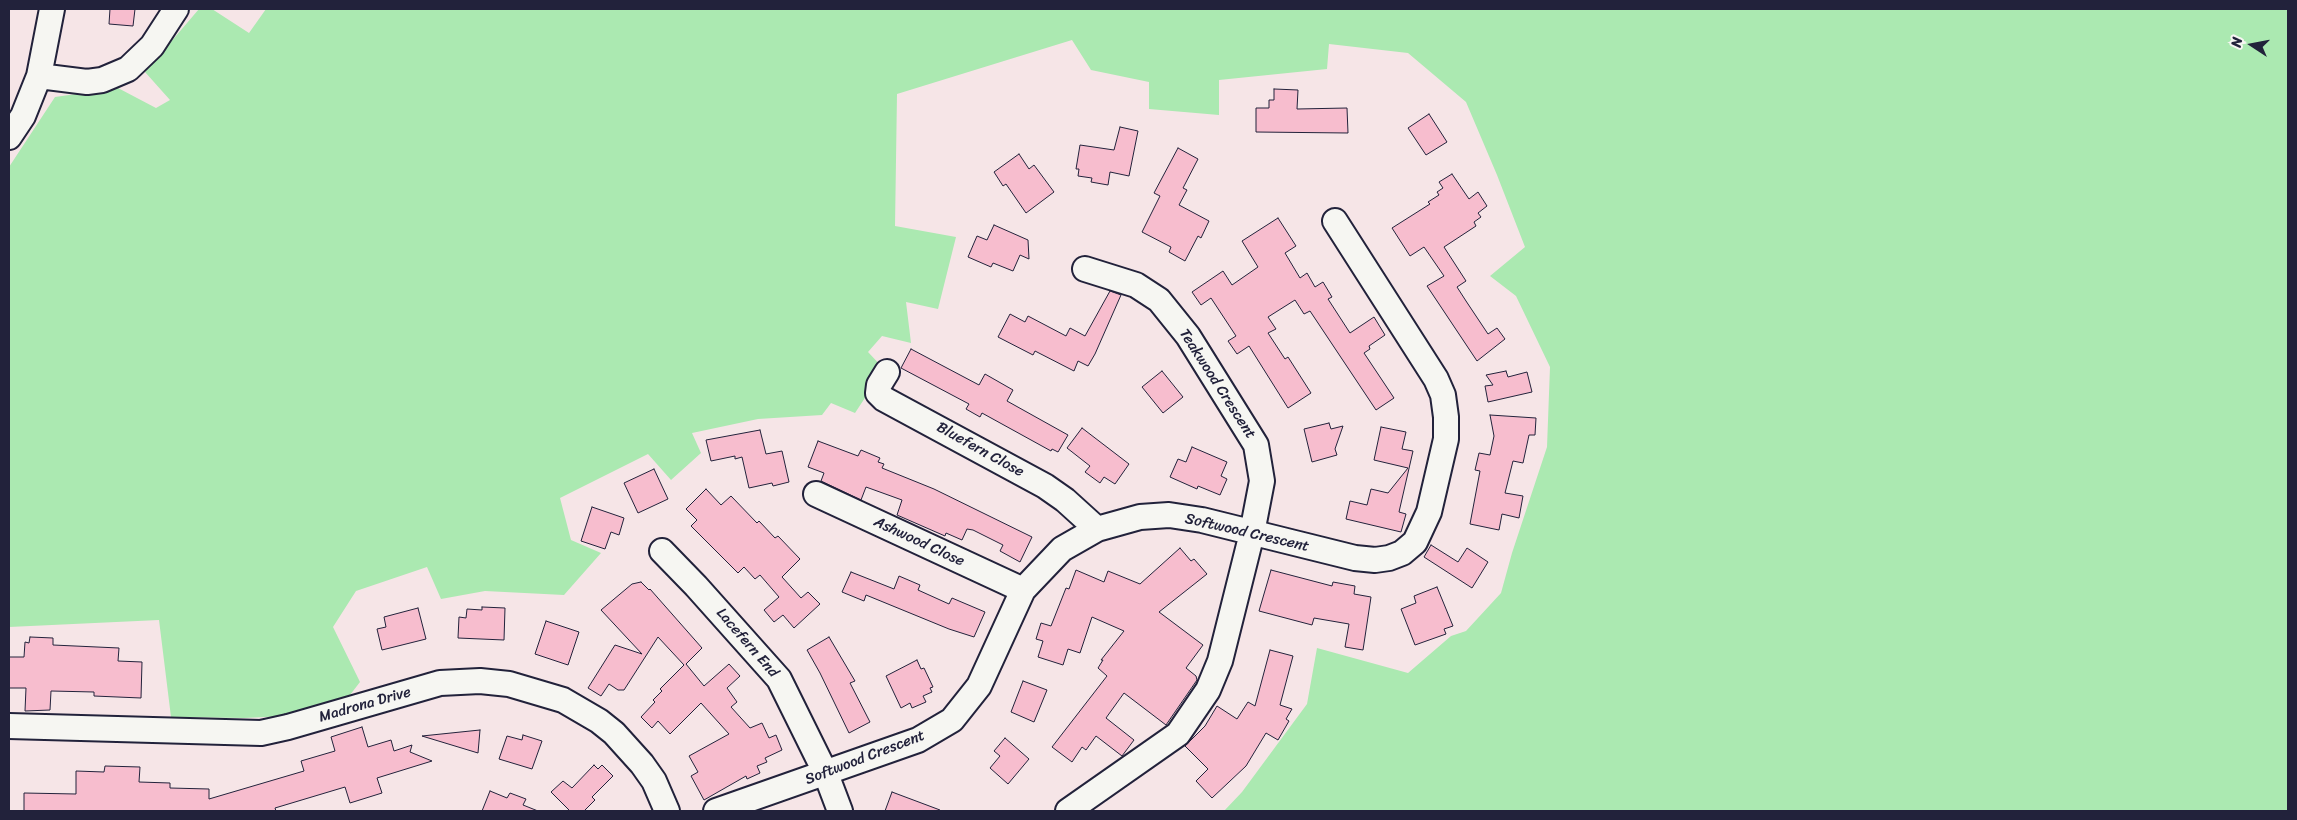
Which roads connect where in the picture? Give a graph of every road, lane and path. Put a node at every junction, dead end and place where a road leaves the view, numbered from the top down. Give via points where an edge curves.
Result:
1 (52, 9) edge
2 (176, 9) edge
3 (40, 76) junction
4 (9, 137) edge
5 (1335, 221) dead end
6 (1085, 269) dead end
7 (887, 372) dead end
8 (816, 494) dead end
9 (1097, 528) junction
10 (1252, 533) junction
11 (662, 552) dead end
12 (1023, 590) junction
13 (9, 726) edge
14 (826, 774) junction
15 (667, 811) edge
16 (716, 811) edge
17 (840, 811) edge
18 (1068, 811) edge

1 - 3 street
2 - 3 street via 152,46 128,70 87,82
3 - 4 street
5 - 10 street, Softwood Crescent via 1436,378 1443,395 1446,439 1429,512 1416,542 1389,558 1354,558
6 - 10 street, Teakwood Crescent via 1147,291 1159,300 1188,336 1256,445 1262,481
7 - 9 street, Bluefern Close via 878,393 884,399 1045,486
8 - 12 street, Ashwood Close
9 - 10 street, Softwood Crescent via 1140,517 1169,515
9 - 12 street, Softwood Crescent via 1062,549
10 - 18 street, Teakwood Crescent via 1220,661 1194,714 1178,734
11 - 14 street, Lacefern End via 779,679
12 - 14 street, Softwood Crescent via 978,686 952,720 918,740
13 - 15 street, Madrona Drive via 261,732 440,683 480,681 509,684 563,700 609,729 642,764 654,781
14 - 16 street, Softwood Crescent
14 - 17 street, Lacefern End

